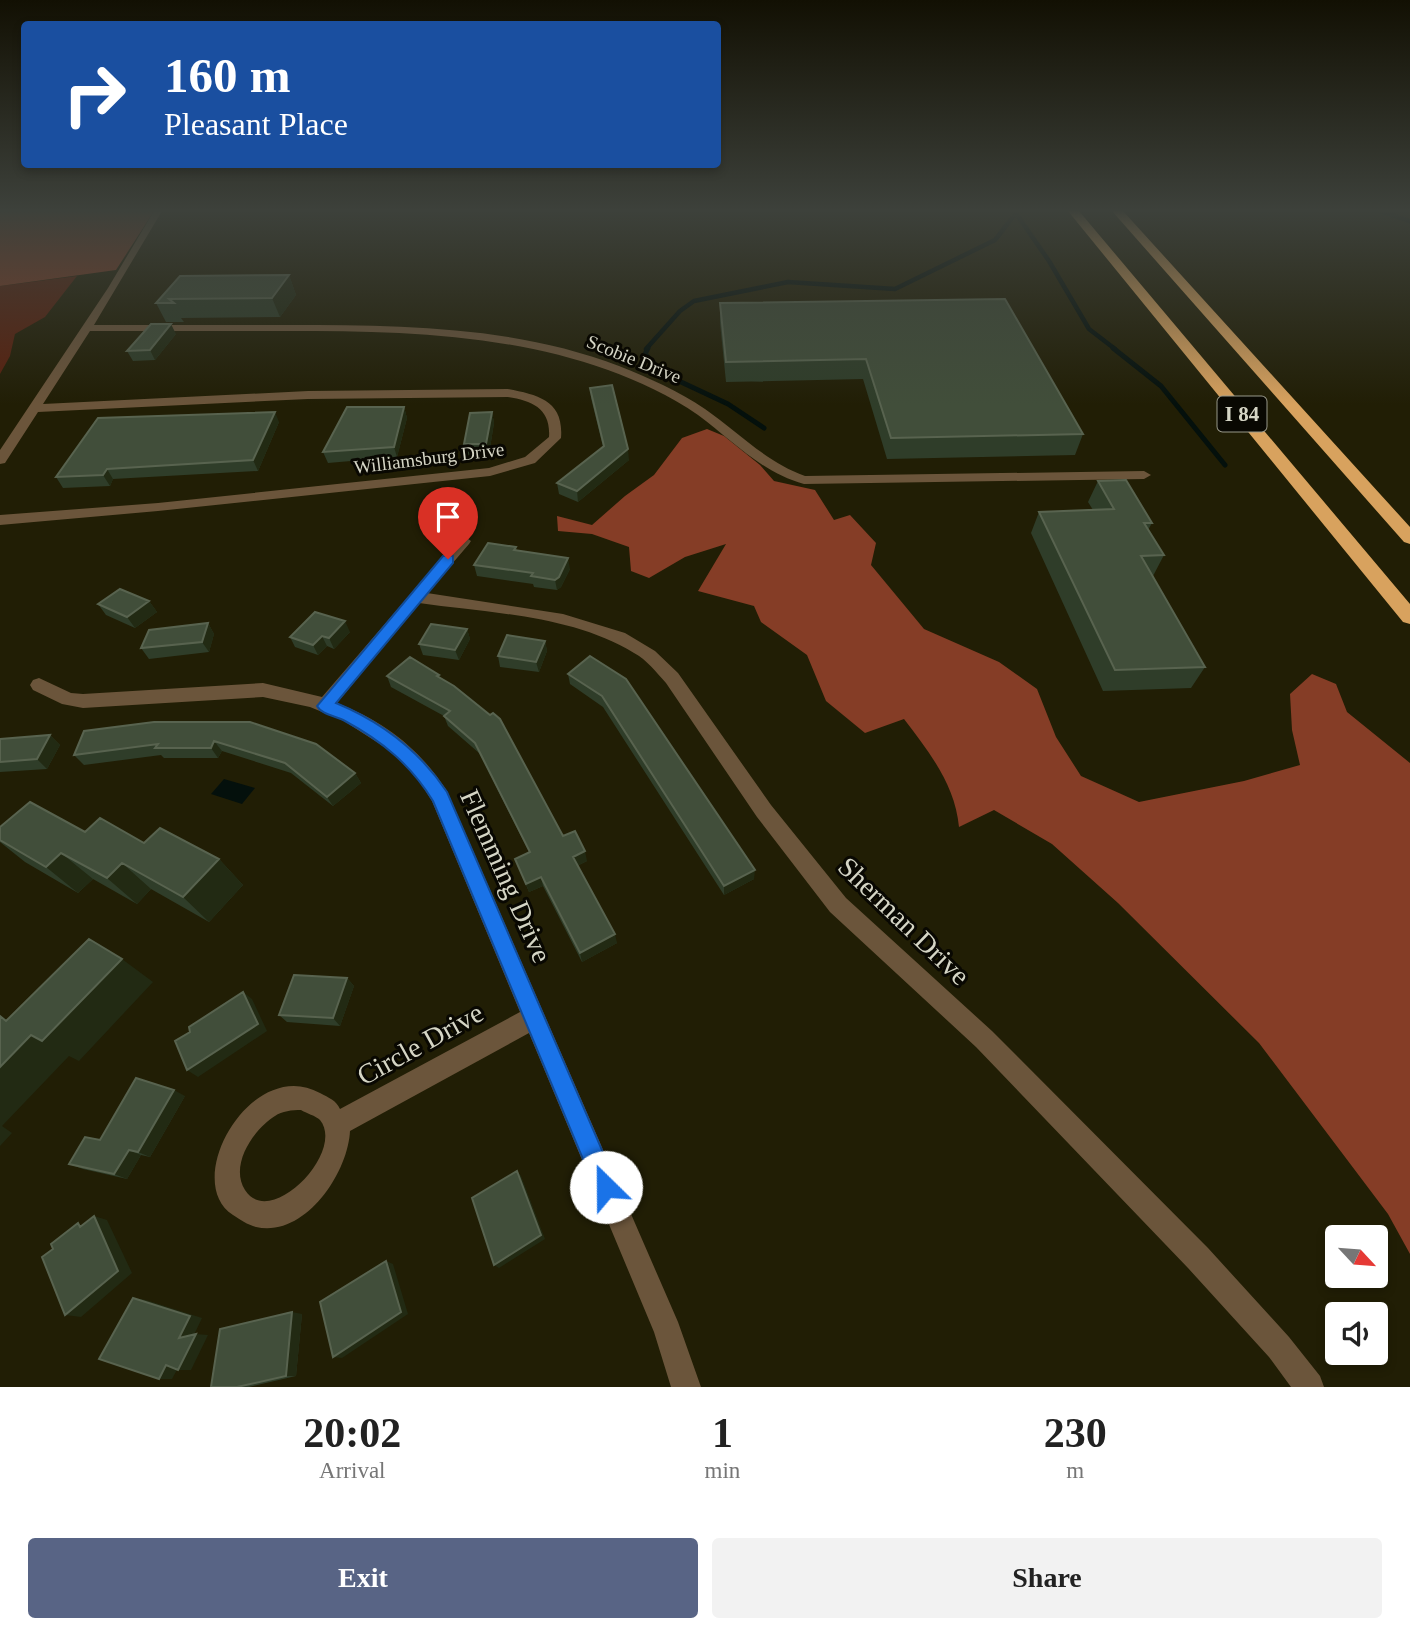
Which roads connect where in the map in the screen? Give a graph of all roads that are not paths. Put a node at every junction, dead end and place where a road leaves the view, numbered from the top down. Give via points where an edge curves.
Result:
1 (118, 276) edge
2 (1127, 276) edge
3 (1175, 276) edge
4 (86, 328) junction
5 (34, 408) junction
6 (0, 460) edge
7 (1144, 475) dead end
8 (0, 520) edge
9 (1410, 538) edge
10 (464, 541) dead end
11 (415, 597) junction
12 (1410, 617) edge
13 (39, 685) dead end
14 (325, 706) junction
15 (535, 1017) junction
16 (336, 1125) junction
17 (685, 1387) edge
18 (1309, 1387) edge

1 - 4 street
2 - 12 highway, I 84
3 - 9 highway, I 84
4 - 5 street
4 - 7 street, Scobie Drive via 385,328 514,341 568,353 666,391 726,428 777,470 804,480
5 - 6 street
5 - 8 street, Williamsburg Drive via 508,393 549,408 558,424 555,438 530,460 490,472
10 - 11 street
11 - 14 street
11 - 18 street, Sherman Drive via 598,628 654,659 838,905 984,1040 1198,1258
13 - 14 street, Flemming Drive via 83,701 262,690
14 - 15 street, Flemming Drive via 404,750 425,773 440,797
15 - 16 street, Circle Drive
15 - 17 street, Flemming Drive via 668,1332
16 - 16 street via 330,1111 303,1097 286,1098 252,1119 235,1145 227,1174 230,1192 239,1205 253,1213 271,1214 307,1197 332,1162

